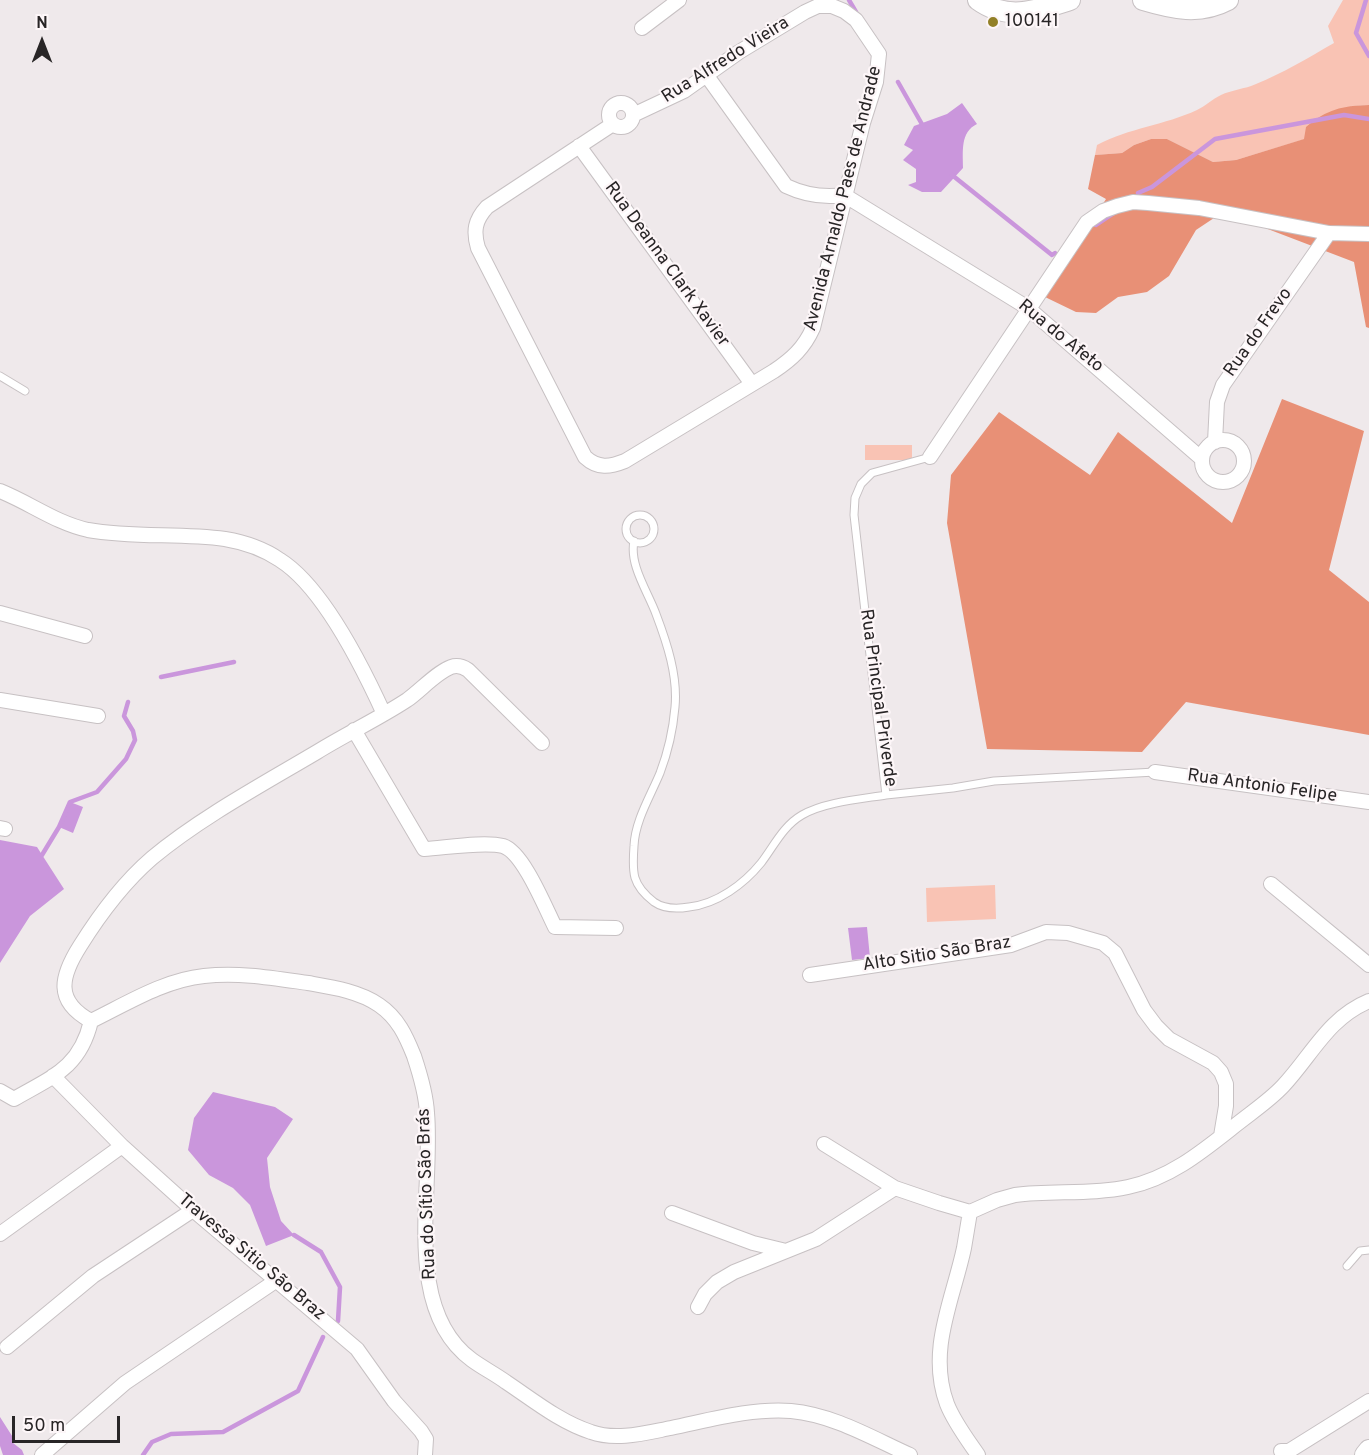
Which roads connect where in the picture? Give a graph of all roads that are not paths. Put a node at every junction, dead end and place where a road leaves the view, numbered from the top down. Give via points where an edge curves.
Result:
1 (679, 0) edge
2 (978, 0) edge
3 (1070, 0) edge
4 (1143, 0) edge
5 (1228, 0) edge
6 (642, 28) dead end
7 (879, 54) joint
8 (706, 76) junction
9 (633, 115) junction
10 (613, 124) junction
11 (579, 146) junction
12 (844, 195) junction
13 (1329, 232) junction
14 (1369, 234) edge
15 (1028, 308) junction
16 (0, 376) edge
17 (752, 384) junction
18 (25, 391) dead end
19 (1215, 442) junction
20 (930, 457) joint
21 (1202, 459) junction
22 (0, 491) edge
23 (634, 541) junction
24 (0, 613) edge
25 (85, 636) dead end
26 (0, 700) edge
27 (384, 714) junction
28 (98, 717) dead end
29 (354, 730) junction
30 (542, 743) dead end
31 (1155, 772) joint
32 (886, 795) junction
33 (1369, 802) edge
34 (1271, 884) dead end
35 (616, 928) dead end
36 (1369, 965) edge
37 (810, 975) dead end
38 (1369, 1001) edge
39 (91, 1021) junction
40 (53, 1076) junction
41 (0, 1091) edge
42 (1221, 1136) junction
43 (824, 1144) dead end
44 (122, 1146) junction
45 (895, 1188) junction
46 (193, 1210) junction
47 (970, 1212) junction
48 (672, 1213) dead end
49 (0, 1234) edge
50 (1369, 1250) edge
51 (786, 1251) junction
52 (1347, 1266) dead end
53 (277, 1280) junction
54 (698, 1307) dead end
55 (7, 1347) dead end
56 (1369, 1401) edge
57 (1369, 1450) edge
58 (1281, 1451) dead end
59 (42, 1455) edge
60 (425, 1455) edge
61 (910, 1455) edge
62 (978, 1455) edge
63 (1365, 1455) edge

1 - 6 street
2 - 3 street via 990,8 1015,14
4 - 5 street via 1201,10
7 - 8 street, Rua Alfredo Vieira via 856,20 832,6 818,6
7 - 12 street, Avenida Arnaldo Paes de Andrade via 876,82
8 - 9 street, Rua Alfredo Vieira via 664,102
8 - 12 street via 786,186 814,196
9 - 10 street via 624,127
9 - 10 street via 628,105 617,104 609,112
10 - 11 street
11 - 17 street, Rua Deanna Clark Xavier
11 - 17 street, Avenida Arnaldo Paes de Andrade via 488,207 479,215 474,235 477,248 585,457 607,466 625,461
12 - 15 street, Rua do Afeto
12 - 17 street, Avenida Arnaldo Paes de Andrade via 806,344 793,358
13 - 14 street
13 - 15 street via 1169,204 1133,202 1117,206 1087,222
13 - 19 street, Rua do Frevo via 1223,385
15 - 20 street
15 - 21 street, Rua do Afeto
16 - 18 lane
19 - 21 street
19 - 21 street, Rua do Afeto via 1228,441 1239,448 1244,460 1241,473 1230,481 1216,481 1205,472
20 - 32 lane, Rua Principal Priverde via 872,473 855,498
22 - 27 street via 87,530 225,539 281,560 299,575 343,636
23 - 23 lane via 642,543 650,538 653,525 648,518 635,516 628,522 627,535
23 - 32 lane via 633,557 657,614 674,675 675,704 672,736 634,843 633,872 641,891 659,905 675,909 716,900 759,865 788,825 804,814
24 - 25 street
26 - 28 street
27 - 29 street
27 - 30 street via 447,669 458,666 468,670
29 - 35 street via 424,849 502,846 518,857 555,927
29 - 39 street via 176,840 127,883 99,915 67,968 66,995 72,1007
31 - 32 lane, Rua Principal Priverde via 994,781
31 - 33 street, Rua Antonio Felipe
34 - 36 street
37 - 42 street, Alto Sitio São Braz via 1011,945 1046,932 1068,933 1102,943 1115,953 1156,1026 1169,1039 1213,1063 1221,1072 1226,1084 1226,1106
38 - 42 street via 1334,1023 1282,1087
39 - 40 street via 75,1059
39 - 61 street, Rua do Sítio São Brás via 177,982 232,974 323,985 377,1003 396,1019 409,1043 423,1088 428,1113 426,1250 431,1298 448,1335 470,1359 538,1404 591,1432 627,1435 729,1416 791,1411 843,1424
40 - 41 street via 14,1099
40 - 44 street, Travessa Sitio São Braz
42 - 47 street via 1155,1180 1116,1189 1015,1195
43 - 45 street
44 - 46 street, Travessa Sitio São Braz
44 - 49 street
45 - 47 street
45 - 51 street via 816,1239
46 - 53 street, Travessa Sitio São Braz
46 - 55 street via 93,1276
47 - 62 street via 945,1314 939,1376 948,1405
48 - 51 street
50 - 52 lane via 1360,1251
51 - 54 street via 717,1282
53 - 59 street via 124,1383
53 - 60 street, Travessa Sitio São Braz via 357,1349 393,1401 421,1431 426,1439
56 - 58 street via 1289,1450
57 - 63 street

